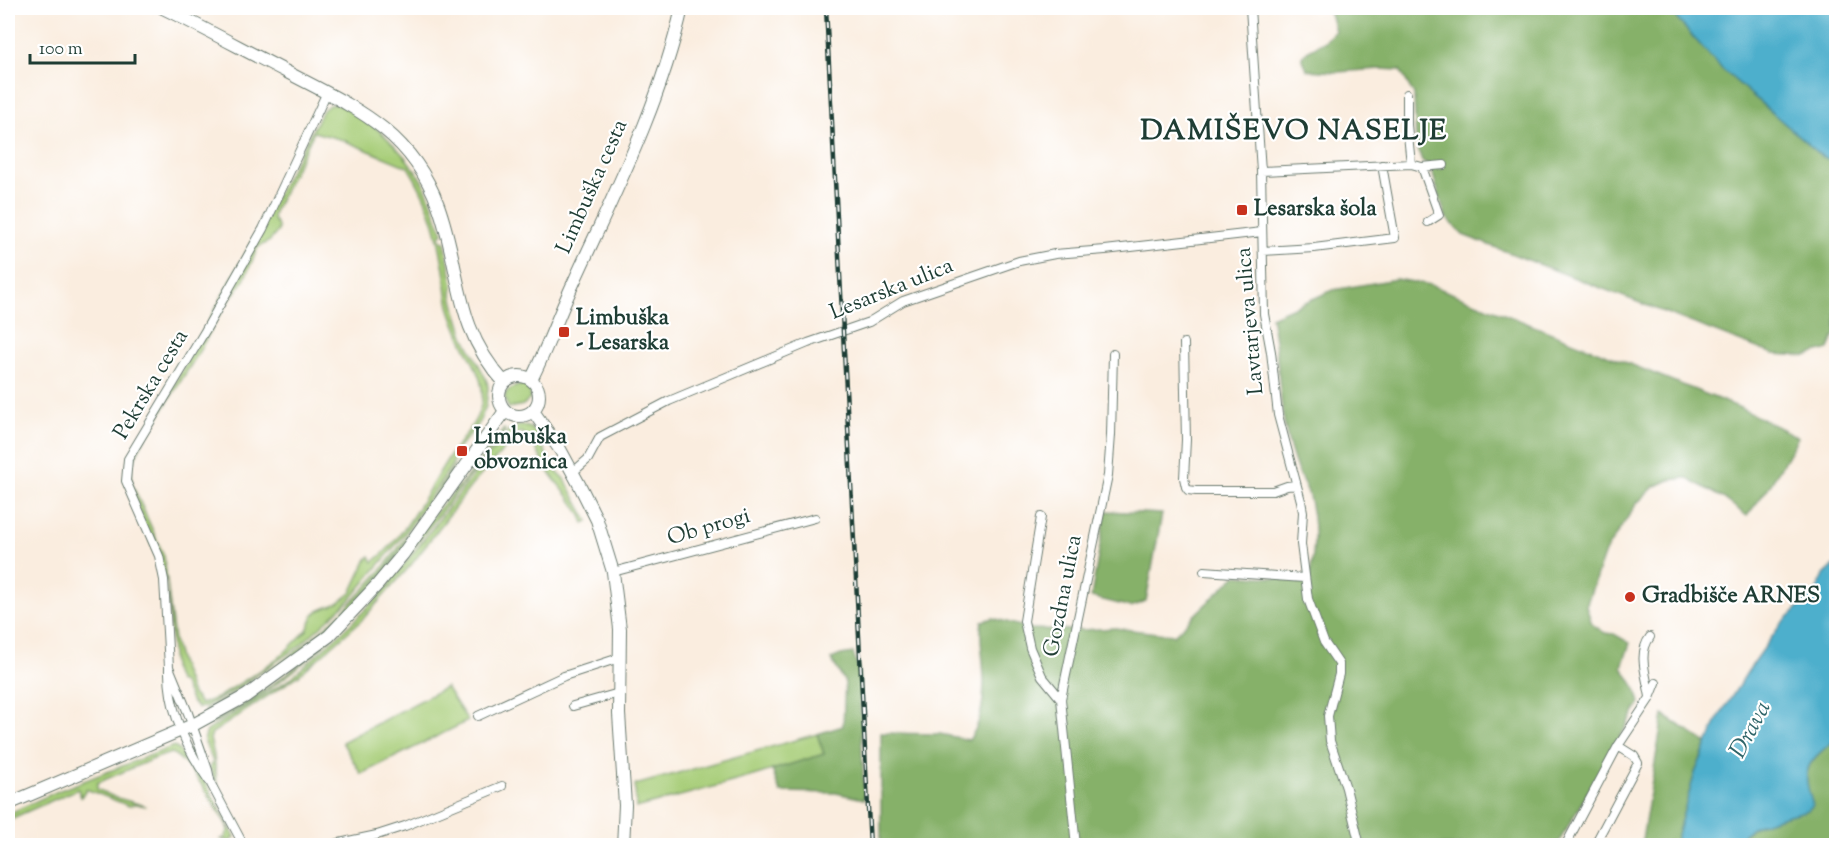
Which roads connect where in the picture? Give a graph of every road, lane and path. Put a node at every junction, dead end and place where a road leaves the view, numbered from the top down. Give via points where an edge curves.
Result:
1 (164, 8) edge
2 (682, 8) edge
3 (1250, 8) edge
4 (327, 92) junction
5 (1407, 94) dead end
6 (1411, 164) junction
7 (1382, 165) junction
8 (1444, 165) dead end
9 (1422, 168) junction
10 (1261, 171) junction
11 (1428, 222) dead end
12 (1262, 232) junction
13 (1263, 251) junction
14 (1184, 343) dead end
15 (1113, 354) dead end
16 (531, 380) junction
17 (504, 382) junction
18 (505, 411) junction
19 (533, 411) junction
20 (572, 473) junction
21 (1296, 485) junction
22 (1041, 517) dead end
23 (815, 518) dead end
24 (1204, 571) dead end
25 (613, 572) junction
26 (1304, 578) junction
27 (1650, 637) dead end
28 (619, 658) junction
29 (1656, 683) dead end
30 (619, 693) junction
31 (1650, 698) junction
32 (1061, 699) junction
33 (573, 706) dead end
34 (478, 716) dead end
35 (187, 728) junction
36 (1618, 746) junction
37 (211, 784) junction
38 (502, 786) dead end
39 (8, 804) edge
40 (244, 846) edge
41 (325, 846) edge
42 (623, 846) edge
43 (1076, 846) edge
44 (1360, 846) edge
45 (1565, 846) edge
46 (1593, 846) edge

1 - 4 main road
2 - 16 main road, Limbuška cesta via 638,142
3 - 10 street, Lavtarjeva ulica
4 - 17 main road via 391,134 420,171 438,204 475,342
4 - 35 street, Pekrska cesta via 263,229 128,459 126,481 159,556 169,667
5 - 6 street
6 - 7 street
6 - 9 street
7 - 10 street
7 - 13 street via 1395,238
8 - 9 street
9 - 11 street via 1439,215
10 - 12 street, Lavtarjeva ulica
12 - 13 street, Lavtarjeva ulica
12 - 20 street, Lesarska ulica via 1047,255 996,268 903,301 863,324 669,401 600,437 588,459
13 - 21 street, Lavtarjeva ulica via 1264,314 1272,381
14 - 21 street via 1185,487 1196,491 1273,491
15 - 32 street, Gozdna ulica via 1108,475
16 - 17 main road via 520,376
16 - 19 main road via 539,395
17 - 18 main road via 498,397
18 - 19 main road via 516,417
18 - 35 main road via 403,554 329,636 246,696
19 - 20 main road
20 - 25 main road via 597,520
21 - 26 street, Lavtarjeva ulica via 1302,512
22 - 32 street via 1024,621 1042,676
23 - 25 street, Ob progi
24 - 26 street
25 - 28 main road
26 - 44 street, Lavtarjeva ulica via 1315,620 1339,664 1328,716 1330,741
27 - 31 street via 1643,651
28 - 30 main road
28 - 34 street via 564,676
29 - 31 street
30 - 33 street
30 - 42 main road
31 - 36 street
32 - 43 street, Gozdna ulica
35 - 37 street, Pekrska cesta
35 - 37 street via 185,743
35 - 39 main road
36 - 45 street
36 - 46 street via 1638,763
37 - 40 street, Pekrska cesta
38 - 41 street via 405,826

